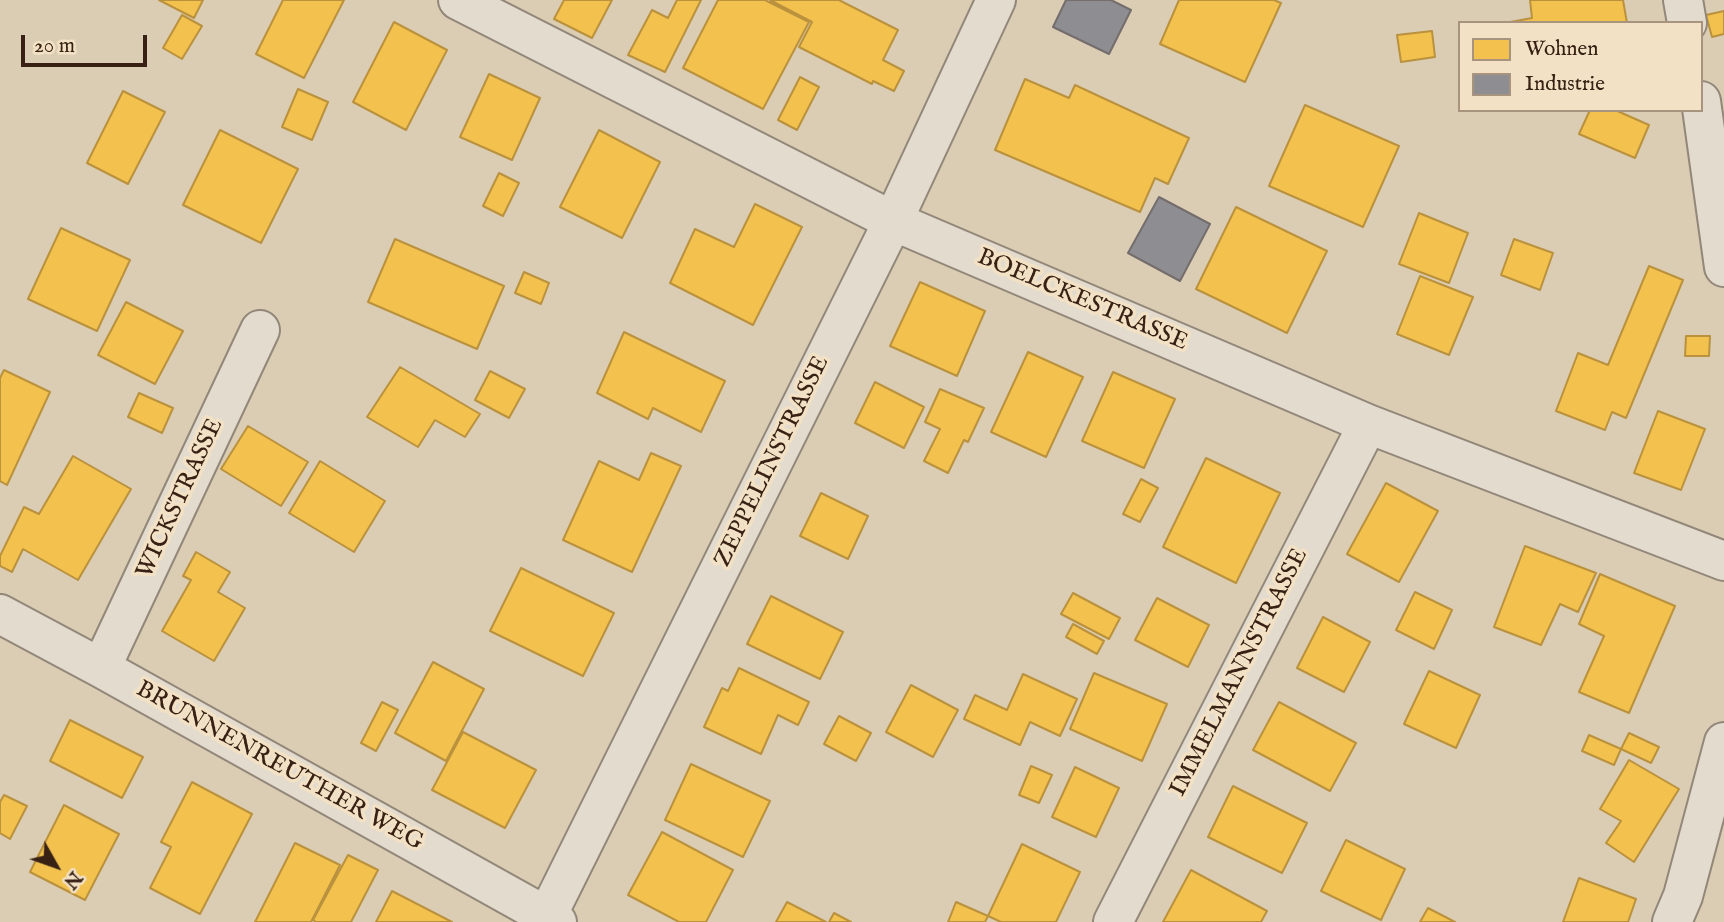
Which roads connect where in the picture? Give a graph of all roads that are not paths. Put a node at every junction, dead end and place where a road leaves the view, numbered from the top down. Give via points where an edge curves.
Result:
1 (458, 0) edge
2 (996, 0) edge
3 (1683, 0) edge
4 (1687, 21) edge
5 (1703, 112) edge
6 (892, 221) junction
7 (1724, 267) edge
8 (260, 330) dead end
9 (1368, 424) junction
10 (1724, 561) edge
11 (0, 614) edge
12 (101, 668) junction
13 (1724, 742) edge
14 (550, 920) edge
15 (1113, 922) edge
16 (1672, 922) edge

1 - 6 street, BOELCKESTRASSE
2 - 6 street, ZEPPELINSTRASSE
3 - 4 street
5 - 7 street
6 - 9 street, BOELCKESTRASSE
6 - 14 street, ZEPPELINSTRASSE
8 - 12 street, WICKSTRASSE
9 - 10 street, BOELCKESTRASSE
9 - 15 street, IMMELMANNSTRASSE
11 - 12 street, BRUNNENREUTHER WEG
12 - 14 street, BRUNNENREUTHER WEG
13 - 16 street

